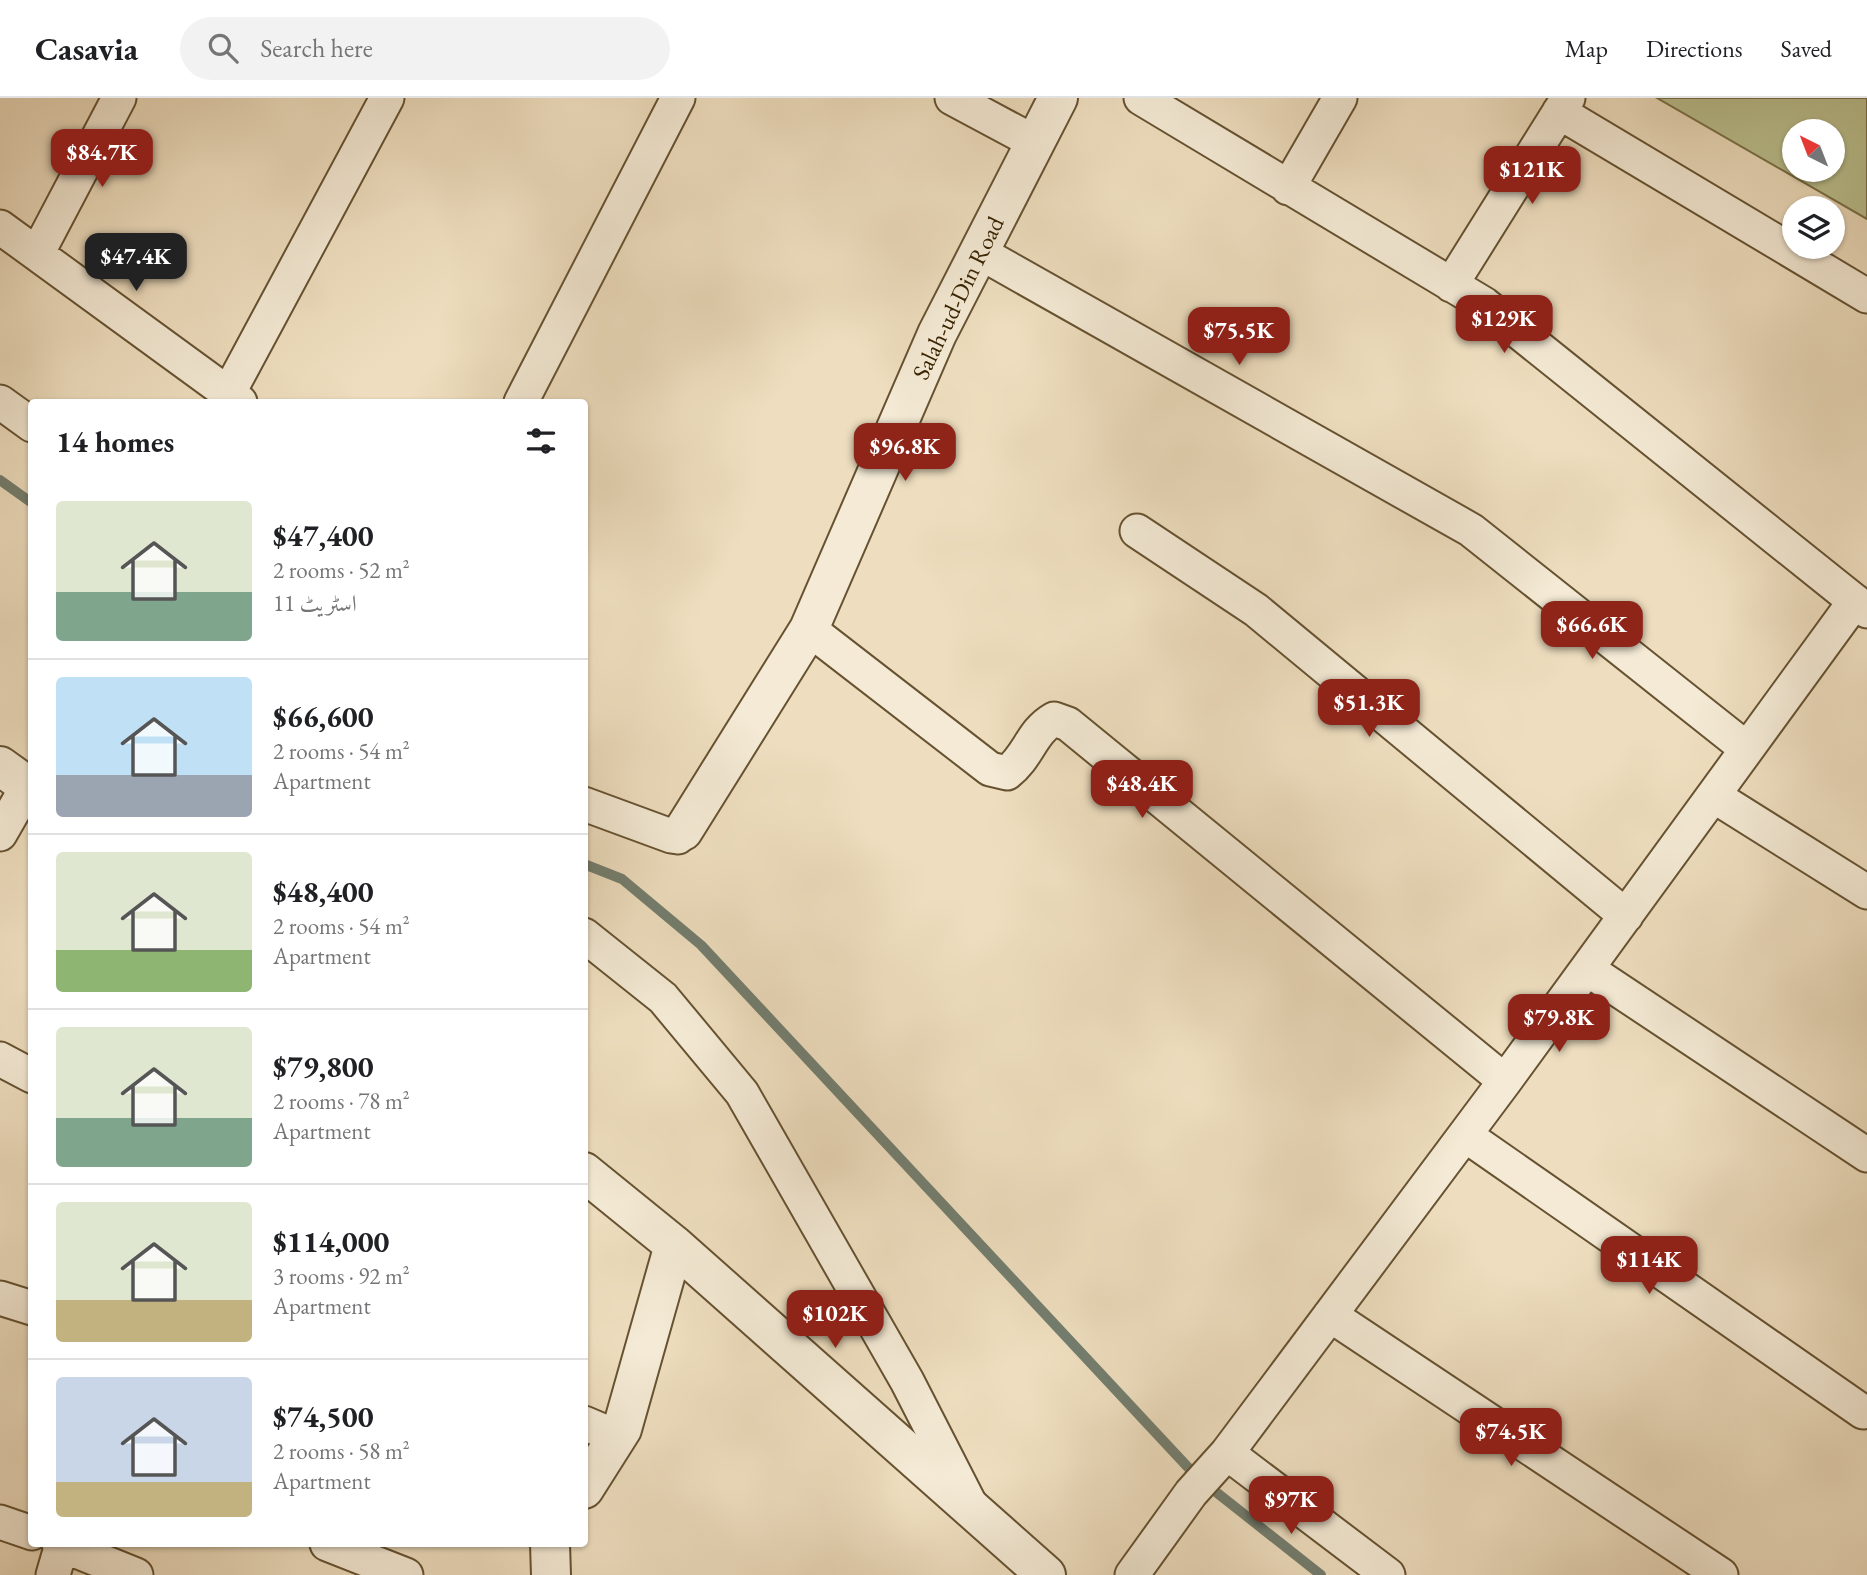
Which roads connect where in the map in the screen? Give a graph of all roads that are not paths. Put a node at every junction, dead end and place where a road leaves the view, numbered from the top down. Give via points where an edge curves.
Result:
1 (119, 98) edge
2 (387, 98) edge
3 (678, 98) edge
4 (952, 98) edge
5 (1058, 98) edge
6 (1141, 98) edge
7 (1340, 98) edge
8 (1563, 105) edge
9 (1036, 142) junction
10 (1287, 188) junction
11 (0, 228) edge
12 (979, 252) junction
13 (37, 254) junction
14 (1451, 285) junction
15 (1867, 296) edge
16 (234, 398) edge
17 (523, 399) edge
18 (0, 402) edge
19 (28, 422) edge
20 (1137, 531) dead end
21 (1861, 606) edge
22 (809, 629) junction
23 (1747, 749) junction
24 (20, 781) edge
25 (1714, 796) junction
26 (588, 805) edge
27 (683, 831) joint
28 (0, 834) edge
29 (1867, 892) edge
30 (1626, 916) junction
31 (588, 938) edge
32 (1587, 969) junction
33 (0, 1059) edge
34 (28, 1074) edge
35 (1505, 1082) junction
36 (1465, 1135) junction
37 (1867, 1155) edge
38 (588, 1175) edge
39 (674, 1245) junction
40 (0, 1298) edge
41 (28, 1307) edge
42 (1331, 1315) junction
43 (1863, 1412) dead end
44 (601, 1430) edge
45 (1221, 1459) junction
46 (588, 1475) edge
47 (972, 1508) junction
48 (0, 1522) edge
49 (28, 1532) edge
50 (60, 1547) edge
51 (68, 1547) edge
52 (335, 1547) edge
53 (550, 1547) edge
54 (53, 1575) edge
55 (136, 1575) edge
56 (406, 1575) edge
57 (551, 1575) edge
58 (1046, 1575) edge
59 (1132, 1575) edge
60 (1388, 1575) edge
61 (1721, 1575) edge

1 - 13 street
2 - 16 street
3 - 17 street
4 - 9 street
5 - 9 street, Salah-ud-Din Road
6 - 10 street
7 - 10 street
8 - 14 street
8 - 15 street
9 - 12 street, Salah-ud-Din Road
10 - 14 street
11 - 13 street
12 - 22 street, Salah-ud-Din Road via 937,334
12 - 23 street via 1471,530
13 - 16 street
14 - 21 street via 1484,304
18 - 19 street
20 - 30 street via 1255,610
21 - 23 street
22 - 27 street, Salah-ud-Din Road
22 - 35 street via 990,769 1007,773 1022,761 1040,727 1054,719 1068,724
23 - 25 street
24 - 28 street
25 - 29 street
25 - 30 street
26 - 27 street via 671,836 678,837
30 - 32 street
31 - 47 street via 663,998 742,1093 907,1381
32 - 35 street
32 - 37 street
33 - 34 street
35 - 36 street
36 - 42 street
36 - 43 street
38 - 39 street
39 - 44 street via 622,1429
39 - 47 street
40 - 41 street
42 - 45 street
42 - 61 street
44 - 46 street
45 - 59 street
45 - 60 street
47 - 58 street
48 - 49 street
50 - 54 street
51 - 55 street
52 - 56 street
53 - 57 street

